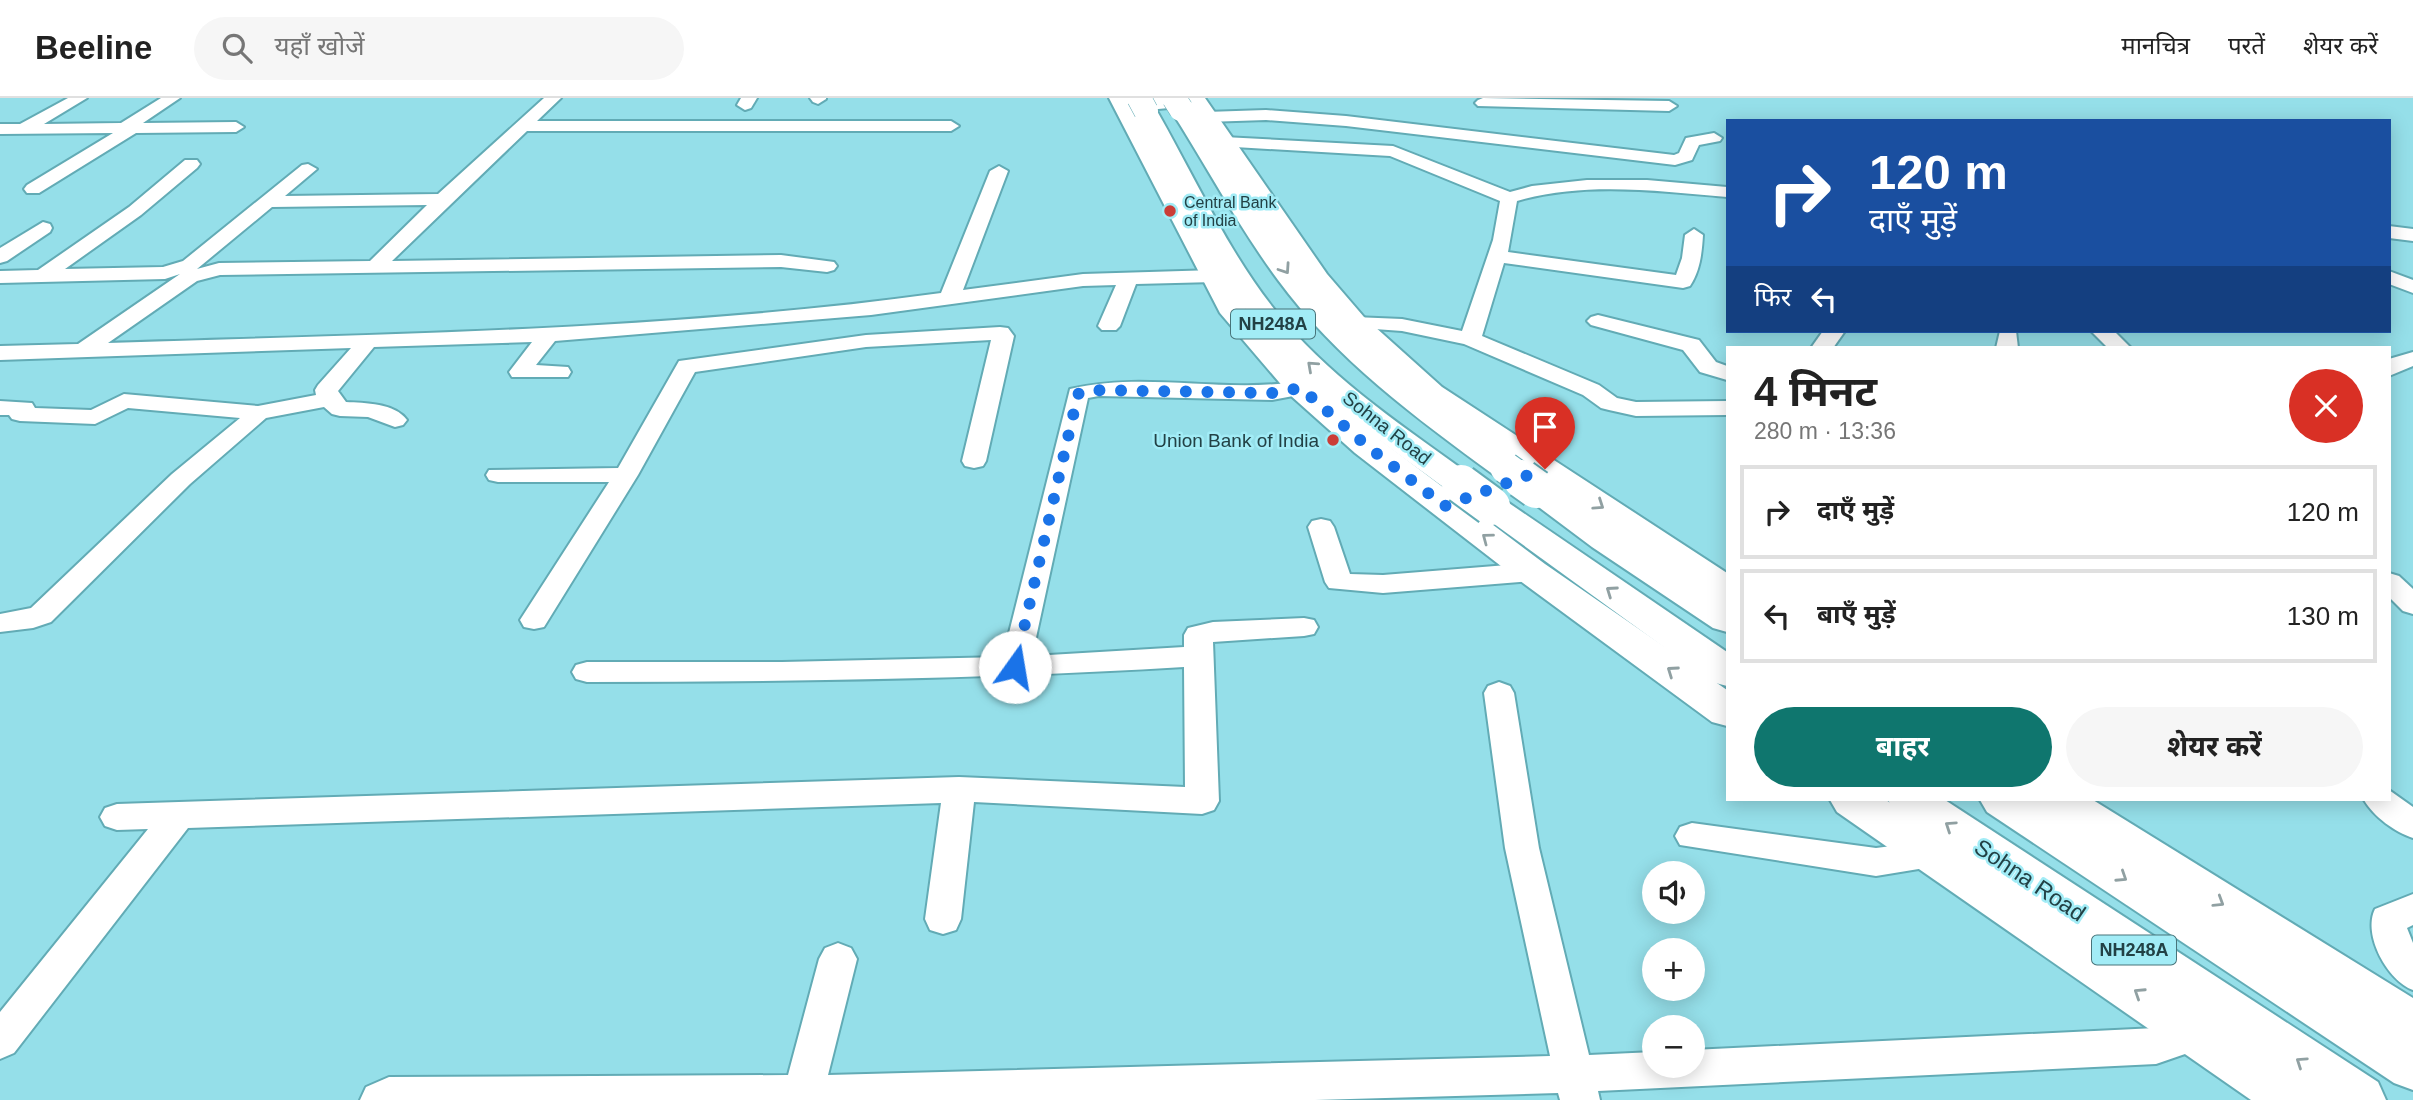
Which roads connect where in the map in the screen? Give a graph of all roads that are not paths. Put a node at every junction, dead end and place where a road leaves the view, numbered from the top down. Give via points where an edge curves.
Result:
1 (79, 98) edge
2 (172, 98) edge
3 (553, 98) edge
4 (1132, 103) edge
5 (1483, 103) dead end
6 (1190, 104) edge
7 (1677, 110) edge
8 (524, 126) junction
9 (951, 126) dead end
10 (236, 127) dead end
11 (128, 128) junction
12 (0, 129) edge
13 (24, 129) junction
14 (1224, 142) junction
15 (1721, 142) edge
16 (1379, 149) junction
17 (1285, 160) dead end
18 (191, 164) dead end
19 (308, 169) dead end
20 (999, 171) dead end
21 (33, 189) dead end
22 (1726, 192) edge
23 (1509, 198) junction
24 (443, 199) junction
25 (266, 202) junction
26 (43, 228) dead end
27 (2391, 232) edge
28 (1694, 235) dead end
29 (2413, 235) edge
30 (1497, 256) junction
31 (0, 257) edge
32 (827, 267) dead end
33 (374, 268) junction
34 (41, 276) junction
35 (1129, 276) junction
36 (1215, 276) junction
37 (0, 277) edge
38 (2391, 279) edge
39 (2413, 287) edge
40 (950, 298) junction
41 (871, 309) junction
42 (1598, 321) dead end
43 (1354, 323) junction
44 (1109, 327) dead end
45 (2104, 333) edge
46 (548, 335) junction
47 (1470, 339) junction
48 (368, 341) junction
49 (866, 341) junction
50 (2118, 346) edge
51 (85, 349) junction
52 (0, 353) edge
53 (2413, 359) edge
54 (2391, 368) edge
55 (560, 372) dead end
56 (1726, 373) edge
57 (1301, 388) junction
58 (329, 400) junction
59 (0, 408) edge
60 (1726, 408) edge
61 (258, 413) junction
62 (395, 421) dead end
63 (974, 461) dead end
64 (498, 475) dead end
65 (626, 475) junction
66 (1541, 479) junction
67 (1453, 495) junction
68 (1321, 527) dead end
69 (1532, 572) junction
70 (2391, 584) edge
71 (1726, 589) edge
72 (2413, 605) edge
73 (1726, 619) edge
74 (534, 620) dead end
75 (11, 622) edge
76 (1304, 627) dead end
77 (0, 642) edge
78 (1198, 656) junction
79 (1015, 667) junction
80 (1726, 671) edge
81 (587, 672) dead end
82 (1499, 693) dead end
83 (1726, 710) edge
84 (959, 789) junction
85 (1854, 801) edge
86 (1912, 801) edge
87 (2005, 801) edge
88 (2060, 801) edge
89 (2382, 801) edge
90 (178, 816) junction
91 (117, 817) dead end
92 (2413, 825) edge
93 (1692, 836) dead end
94 (1931, 855) junction
95 (2413, 909) edge
96 (943, 919) dead end
97 (838, 959) dead end
98 (2413, 974) edge
99 (2413, 1026) edge
100 (2200, 1032) junction
101 (0, 1041) edge
102 (2413, 1065) edge
103 (1577, 1087) edge
104 (803, 1095) junction
105 (380, 1100) edge
106 (2297, 1100) edge
107 (2358, 1100) edge

1 - 13 street
2 - 11 street
3 - 8 street
4 - 6 main road
4 - 36 main road
67 -> 4 main road, Sohna Road / NH248A via 1294,350 1245,289
5 - 7 street
6 - 14 main road
6 - 15 street via 1675,160 1686,156 1692,141
6 -> 66 main road, Sohna Road / NH248A, bridge via 1289,276 1340,333 1412,400 1506,468
7 - 15 street
8 - 9 street
8 - 24 street
10 - 11 street
11 - 13 street
11 - 21 street
12 - 13 street
14 - 16 street
14 - 43 main road via 1317,280
16 - 17 street via 1360,167
16 - 23 street via 1415,158
18 - 34 street via 135,211
19 - 25 street
20 - 40 street
22 - 23 street via 1590,185
23 - 30 street
24 - 25 street
24 - 33 street
25 - 34 street via 180,270
26 - 31 street
27 - 29 street
28 - 30 street via 1683,282
30 - 47 street
32 - 33 street via 781,261
33 - 51 street via 211,271 190,277
34 - 37 street
35 - 36 street
35 - 40 street
35 - 44 street
36 - 57 main road via 1234,313
38 - 39 street
40 - 41 street
41 - 46 street
41 - 49 street
42 - 56 street via 1691,345 1708,367
43 - 47 street via 1402,326
43 - 66 main road via 1431,394
45 - 50 street
46 - 48 street
46 - 55 street via 520,372
47 - 60 street via 1591,390 1609,403 1636,409
48 - 51 street
48 - 58 street via 326,390
49 - 63 street via 1003,336
49 - 65 street via 687,366
51 - 52 street
53 - 54 street
57 - 67 main road via 1367,446
57 - 79 street via 1272,393 1099,389 1078,394
58 - 61 street
58 - 62 street via 340,409 372,410
59 - 61 street via 24,408 20,414 95,417 124,401
61 - 75 street via 181,479 41,615
64 - 65 street
65 - 74 street
66 - 67 main road
66 -> 71 main road
66 - 73 main road, Sohna Road / NH248A via 1605,539
69 -> 67 main road
80 -> 67 main road, Sohna Road / NH248A, bridge via 1491,506
68 - 69 street via 1339,582 1383,584
83 -> 69 main road
70 - 72 street
75 - 77 street
76 - 78 street via 1199,635
78 - 79 street
78 - 84 street via 1202,800
79 - 81 street
82 - 103 street via 1522,848
84 - 90 street
84 - 96 street
85 - 94 main road
107 -> 86 main road, Sohna Road / NH248A
87 -> 102 main road, NH248A
88 -> 99 main road
89 - 92 street
90 - 91 street
90 - 101 street
93 - 94 street via 1876,862
100 -> 94 main road
95 - 98 street via 2388,920 2390,939
97 - 104 street
100 - 103 street via 2156,1046
100 - 106 main road
103 - 104 street
104 - 105 street via 389,1096

